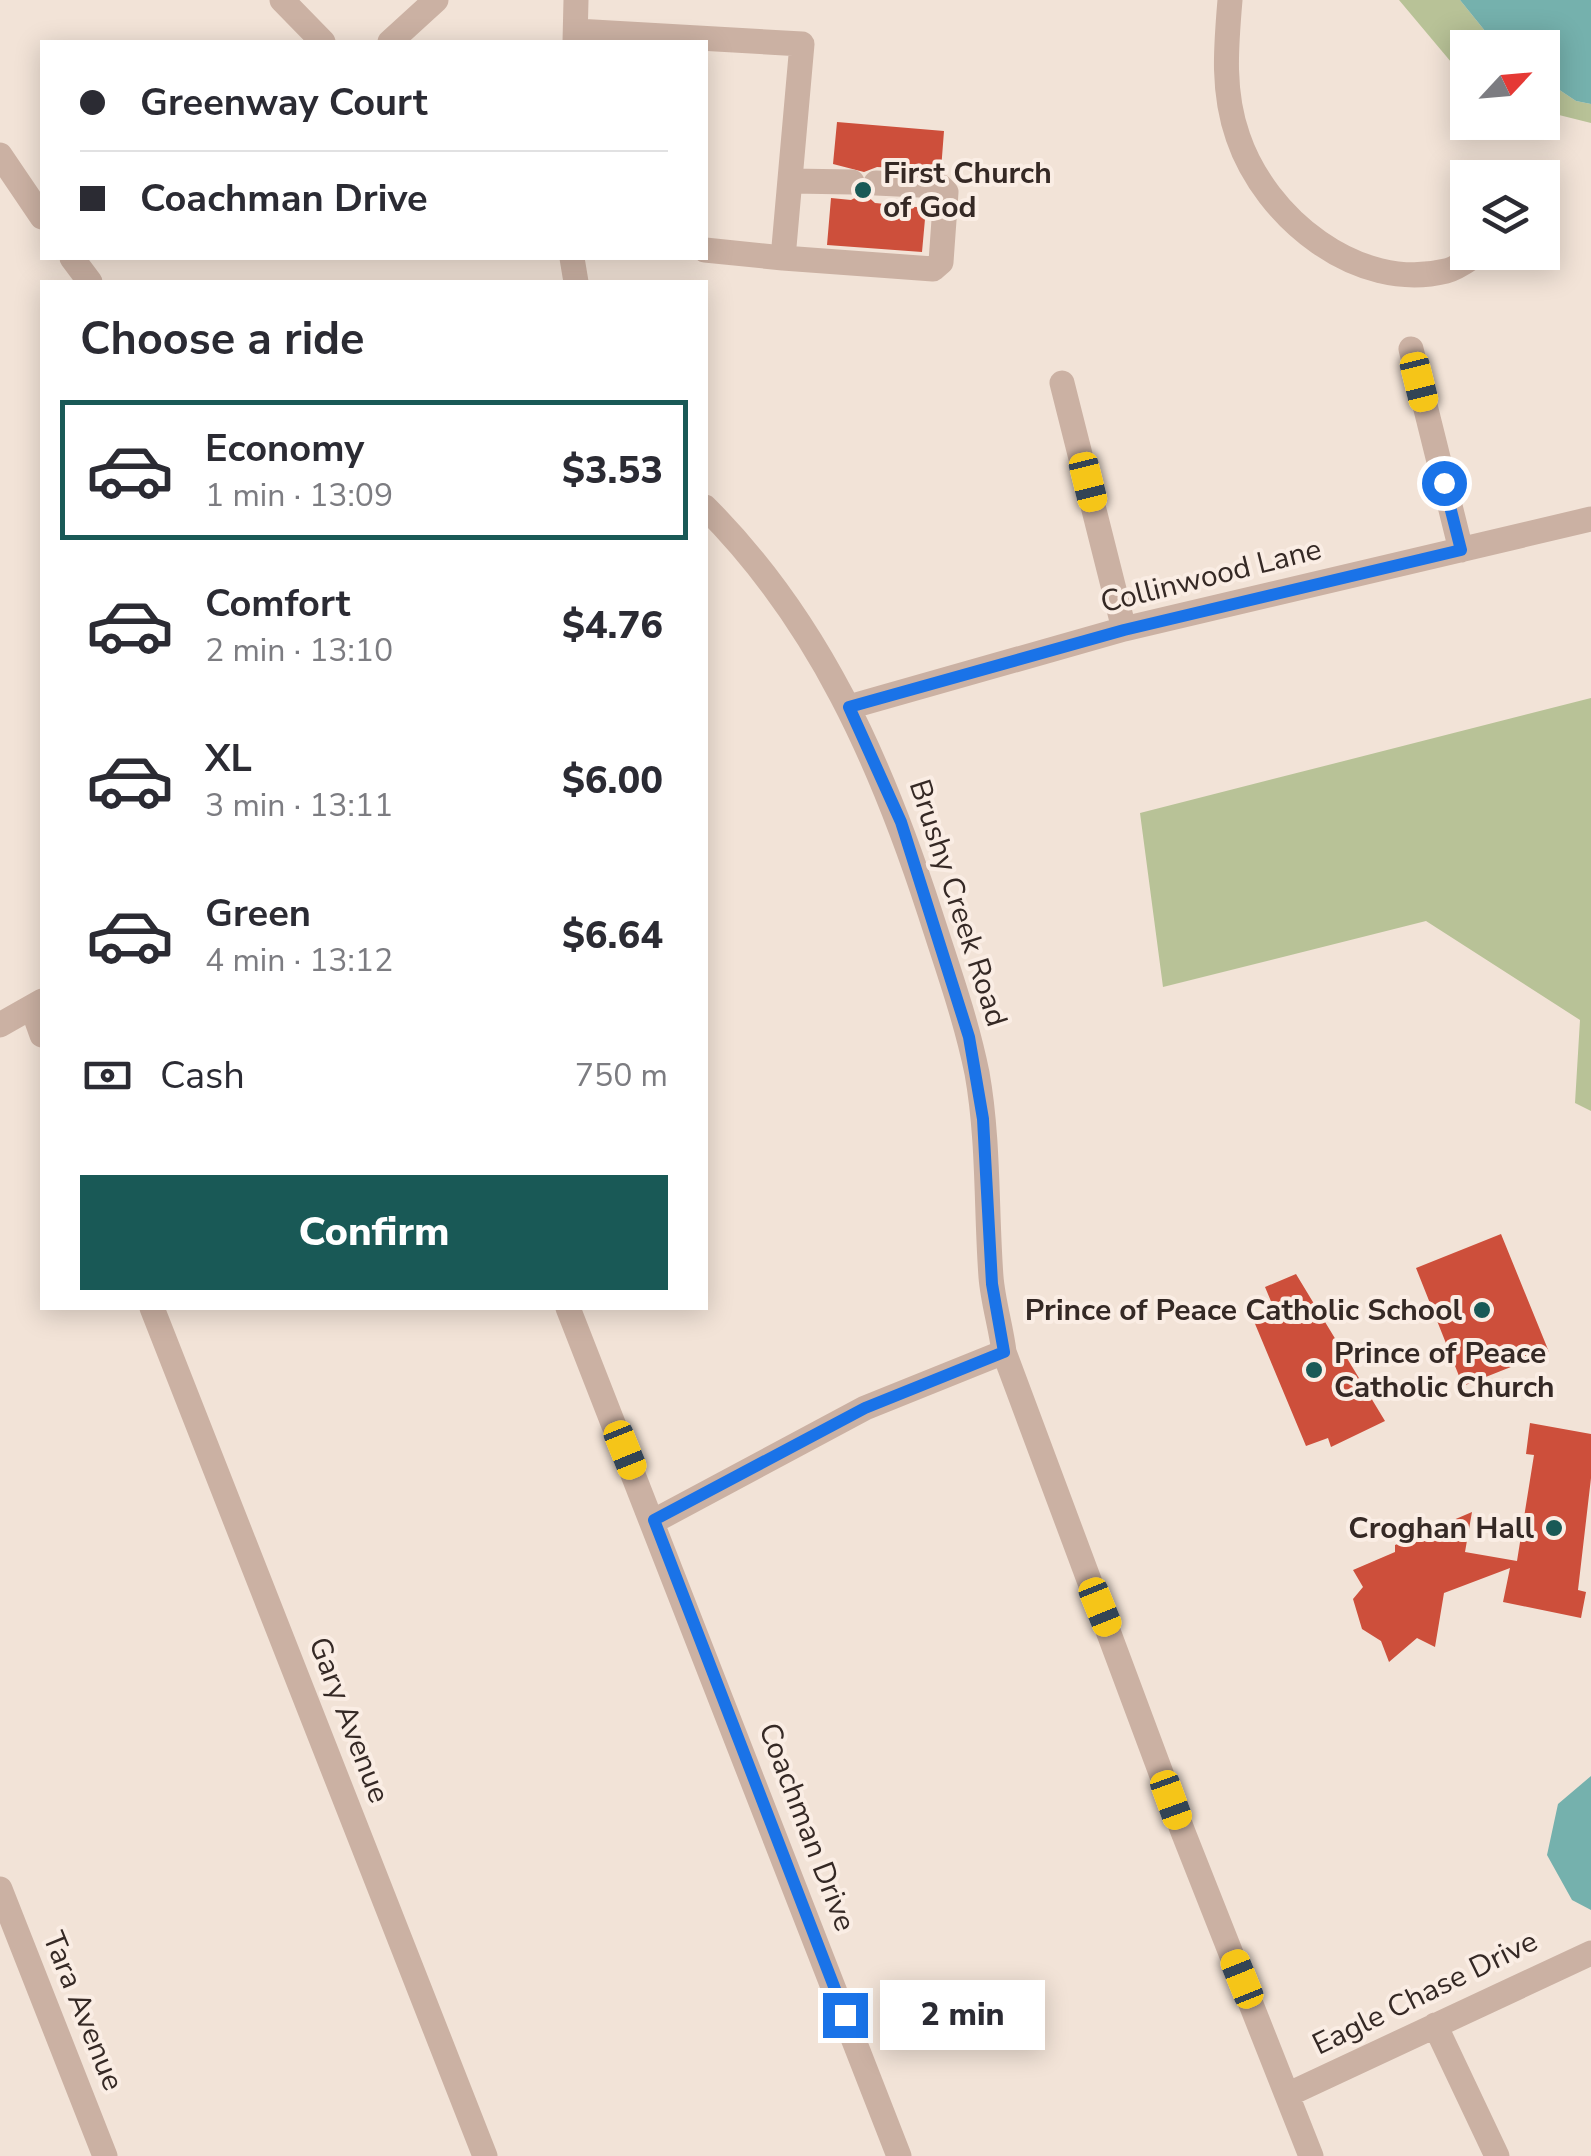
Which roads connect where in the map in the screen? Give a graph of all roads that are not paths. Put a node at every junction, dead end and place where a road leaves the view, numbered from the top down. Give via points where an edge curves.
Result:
1 (282, 0) edge
2 (436, 0) edge
3 (576, 0) edge
4 (1230, 0) edge
5 (576, 37) edge
6 (321, 40) edge
7 (392, 40) edge
8 (673, 40) edge
9 (708, 41) edge
10 (0, 155) edge
11 (792, 181) junction
12 (40, 214) edge
13 (708, 250) edge
14 (783, 258) junction
15 (1450, 270) edge
16 (1411, 349) dead end
17 (1062, 382) dead end
18 (708, 509) edge
19 (1591, 520) edge
20 (1461, 550) junction
21 (1124, 630) junction
22 (849, 707) junction
23 (37, 1004) edge
24 (0, 1025) edge
25 (153, 1310) edge
26 (569, 1310) edge
27 (1004, 1352) junction
28 (654, 1520) junction
29 (0, 1890) edge
30 (1591, 1953) edge
31 (1434, 2025) junction
32 (1287, 2094) junction
33 (105, 2156) edge
34 (486, 2156) edge
35 (900, 2156) edge
36 (1311, 2156) edge
37 (1497, 2156) edge

1 - 6 street
2 - 7 street
3 - 5 street
4 - 15 street via 1224,59 1238,137 1259,184 1345,258 1386,271
5 - 8 street
9 - 11 street via 802,44
10 - 12 street
11 - 14 street
11 - 14 street via 940,186 946,192 941,262 933,269
13 - 14 street
16 - 20 street
17 - 21 street
18 - 22 street, Brushy Creek Road via 786,600
19 - 20 street, Collinwood Lane
20 - 21 street, Collinwood Lane
21 - 22 street, Collinwood Lane
22 - 27 street, Brushy Creek Road via 901,822 969,1037
23 - 24 street
25 - 34 street, Gary Avenue
26 - 28 street, Coachman Drive
27 - 28 street via 865,1408
27 - 32 street, Brushy Creek Road
28 - 35 street, Coachman Drive
29 - 33 street, Tara Avenue
30 - 31 street, Eagle Chase Drive
31 - 32 street, Eagle Chase Drive
31 - 37 street
32 - 36 street, Brushy Creek Road

